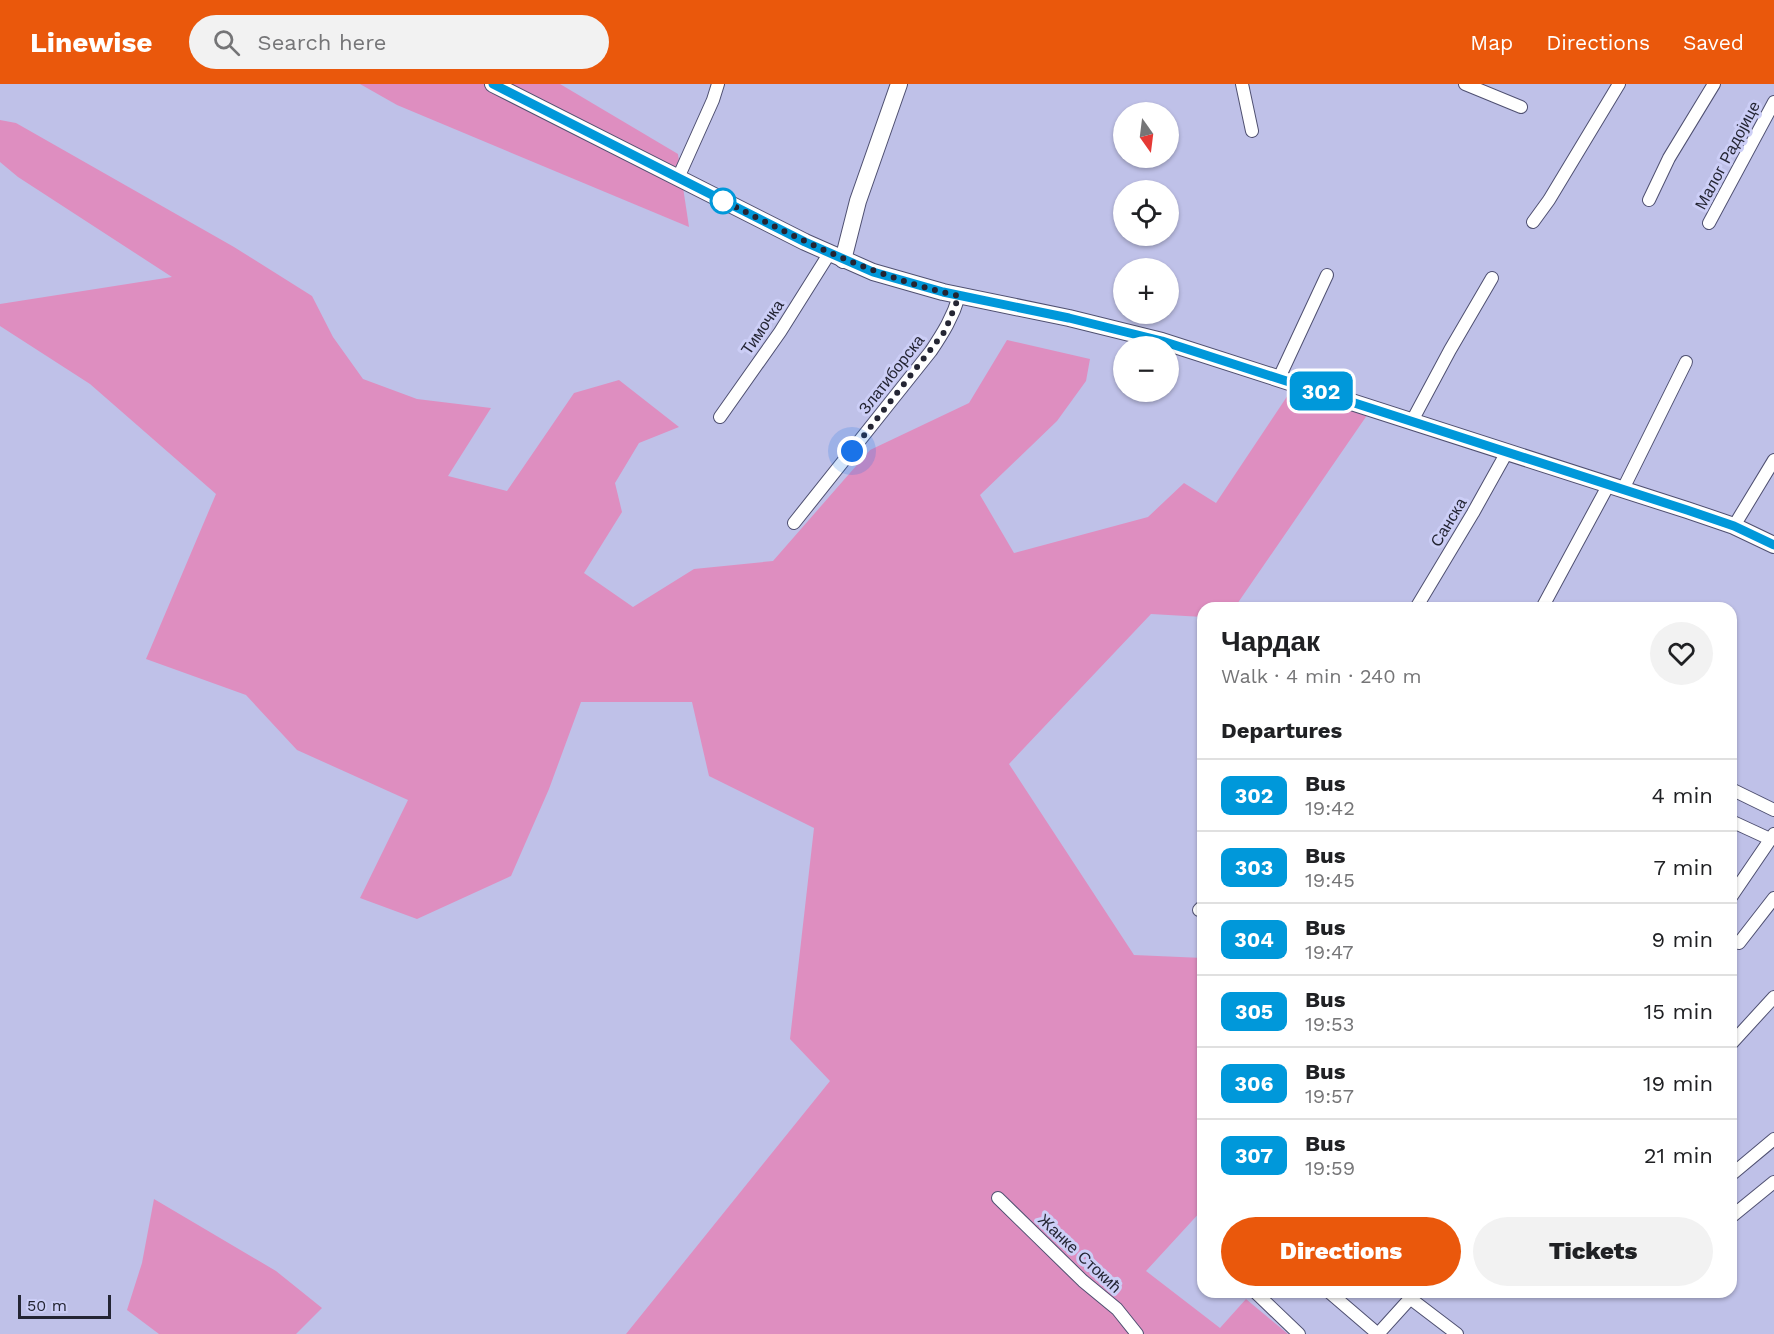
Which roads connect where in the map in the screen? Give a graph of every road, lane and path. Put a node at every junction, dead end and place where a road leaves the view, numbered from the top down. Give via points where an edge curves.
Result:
1 (493, 84) edge
2 (718, 84) edge
3 (899, 84) edge
4 (1242, 84) edge
5 (1465, 84) edge
6 (1618, 84) edge
7 (1714, 84) edge
8 (1774, 102) edge
9 (1521, 107) dead end
10 (1252, 131) dead end
11 (678, 178) junction
12 (1649, 200) dead end
13 (1533, 222) dead end
14 (1709, 223) dead end
15 (836, 257) junction
16 (1327, 275) dead end
17 (1492, 278) dead end
18 (959, 296) junction
19 (1686, 362) dead end
20 (1279, 378) junction
21 (720, 417) dead end
22 (1412, 421) junction
23 (1507, 452) junction
24 (1774, 460) edge
25 (1616, 487) junction
26 (794, 523) dead end
27 (1734, 526) junction
28 (1774, 544) edge
29 (1420, 602) edge
30 (1546, 602) edge
31 (1737, 792) edge
32 (1774, 810) edge
33 (1737, 823) edge
34 (1772, 836) edge
35 (1737, 888) edge
36 (1774, 898) edge
37 (1739, 943) dead end
38 (1774, 997) edge
39 (1737, 1037) edge
40 (1774, 1139) edge
41 (1737, 1170) edge
42 (1774, 1182) edge
43 (998, 1198) dead end
44 (1737, 1212) edge
45 (1261, 1298) edge
46 (1336, 1298) edge
47 (1410, 1298) edge
48 (1416, 1298) edge
49 (1137, 1334) edge
50 (1299, 1334) edge
51 (1378, 1334) edge
52 (1457, 1334) edge

1 - 11 main road
2 - 11 street
3 - 15 main road
4 - 10 street
5 - 9 street
6 - 13 street
7 - 12 street
8 - 14 street, Малог Радојице
11 - 15 main road
15 - 18 main road via 903,282
15 - 21 street, Тимочка
16 - 20 street
17 - 22 street
18 - 20 main road via 1116,329
18 - 26 street, Златиборска via 945,331 931,351
19 - 25 street
20 - 22 main road
22 - 23 main road
23 - 25 main road
23 - 29 street, Санска
24 - 27 street
25 - 27 main road
25 - 30 street
27 - 28 main road
31 - 32 street
33 - 34 street
34 - 35 street
36 - 37 street
38 - 39 street
40 - 41 street
42 - 44 street
43 - 49 street, Жанке Стокић via 1116,1309
45 - 50 street
46 - 51 street
47 - 51 street
48 - 52 street

